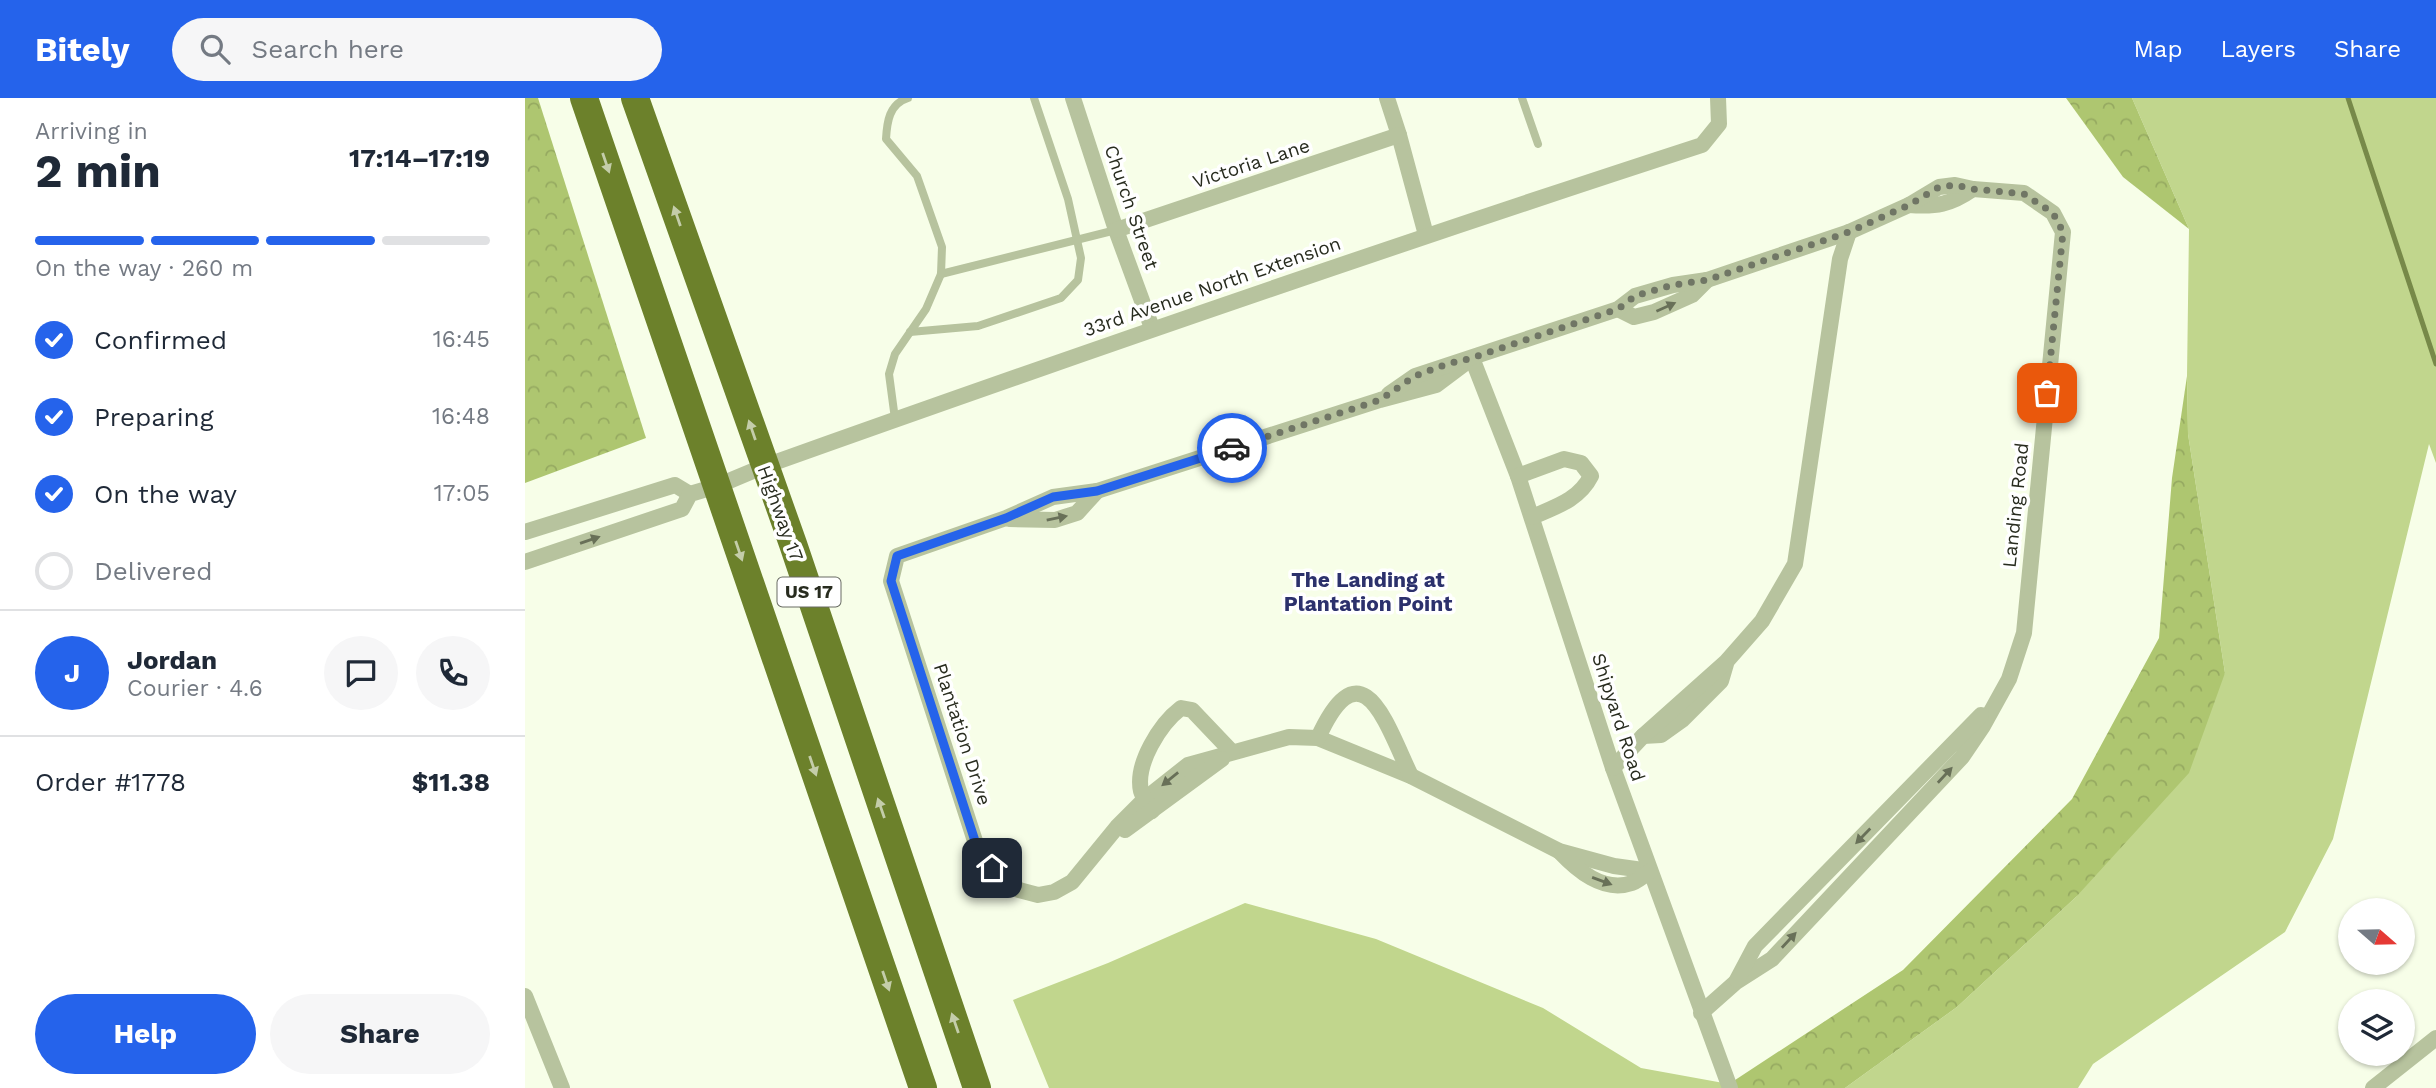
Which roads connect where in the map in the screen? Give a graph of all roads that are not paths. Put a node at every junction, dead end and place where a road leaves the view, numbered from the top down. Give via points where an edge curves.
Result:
1 (584, 98) edge
2 (635, 98) edge
3 (908, 98) edge
4 (1034, 98) edge
5 (1073, 98) edge
6 (1387, 98) edge
7 (1522, 98) edge
8 (1718, 98) edge
9 (1399, 135) junction
10 (1538, 144) dead end
11 (1116, 230) junction
12 (1849, 232) junction
13 (1426, 234) junction
14 (1077, 239) junction
15 (941, 274) junction
16 (1152, 328) junction
17 (910, 332) junction
18 (1472, 358) junction
19 (895, 419) junction
20 (765, 466) junction
21 (1518, 476) junction
22 (717, 486) junction
23 (690, 494) junction
24 (1532, 517) junction
25 (525, 532) edge
26 (897, 556) joint
27 (525, 562) edge
28 (2009, 679) junction
29 (1318, 738) junction
30 (1231, 752) junction
31 (1613, 768) junction
32 (1411, 776) junction
33 (1149, 805) junction
34 (1842, 857) junction
35 (1650, 871) junction
36 (1854, 871) junction
37 (1736, 982) junction
38 (525, 996) edge
39 (1701, 1013) junction
40 (2436, 1038) edge
41 (562, 1088) edge
42 (923, 1088) edge
43 (977, 1088) edge
44 (1730, 1088) edge
45 (2373, 1088) edge

1 -> 22 highway, US 17
20 -> 2 highway, Highway 17 / US 17
3 - 15 lane via 900,100 887,117 886,139 916,176 933,215 942,247
4 - 14 lane
5 - 11 street, Church Street
6 - 9 street
7 - 10 lane
8 - 13 street, 33rd Avenue North Extension via 1719,124 1702,145
9 - 11 street, Victoria Lane
9 - 13 street
11 - 14 lane
11 - 16 street, Church Street
12 - 18 street, Landing Road via 1707,280 1635,296 1618,309
12 - 28 street, Landing Road via 1909,205 1955,202 1973,189 2024,194 2053,213 2063,232 2024,633
12 - 31 street via 1840,259 1795,564 1762,621 1726,662
13 - 16 street, 33rd Avenue North Extension
14 - 15 lane
14 - 17 lane via 1078,280 1061,298 978,326
15 - 17 lane
16 - 19 street, 33rd Avenue North Extension
17 - 19 lane via 895,354 889,374
18 - 21 street, Shipyard Road
18 - 26 street, Landing Road via 1415,376 1380,400 1097,491 1053,497
19 - 20 street, 33rd Avenue North Extension
20 - 22 street, 33rd Avenue North Extension
43 -> 20 highway, Highway 17 / US 17
21 - 24 street, Shipyard Road
21 - 24 street via 1564,459 1581,463 1591,476 1571,500
22 - 23 street, 33rd Avenue North Extension
22 -> 42 highway, US 17
23 - 25 street, 33rd Avenue North Extension via 675,485
27 -> 23 street, 33rd Avenue North Extension via 682,509
24 - 31 street, Shipyard Road
26 - 33 street, Plantation Drive via 891,581 975,841 992,868 1019,890 1038,895 1053,892 1072,882 1102,845
28 -> 34 street, Landing Road via 1980,716
36 -> 28 street, Landing Road via 1962,757
29 - 30 street, Plantation Drive via 1289,737
29 - 32 street, Plantation Drive
29 - 32 street via 1341,699 1364,695 1378,707
30 - 33 street, Plantation Drive via 1188,765
30 - 33 street via 1192,710 1181,708 1168,718 1150,747 1141,773 1141,791
31 - 35 street, Shipyard Road
32 - 35 street, Plantation Drive via 1559,851
34 - 36 street
34 - 37 street, Landing Road via 1755,946
35 - 39 street, Shipyard Road
37 -> 36 street, Landing Road via 1772,959
37 - 39 street, Landing Road
38 - 41 street
39 - 44 street, Shipyard Road
40 - 45 street

